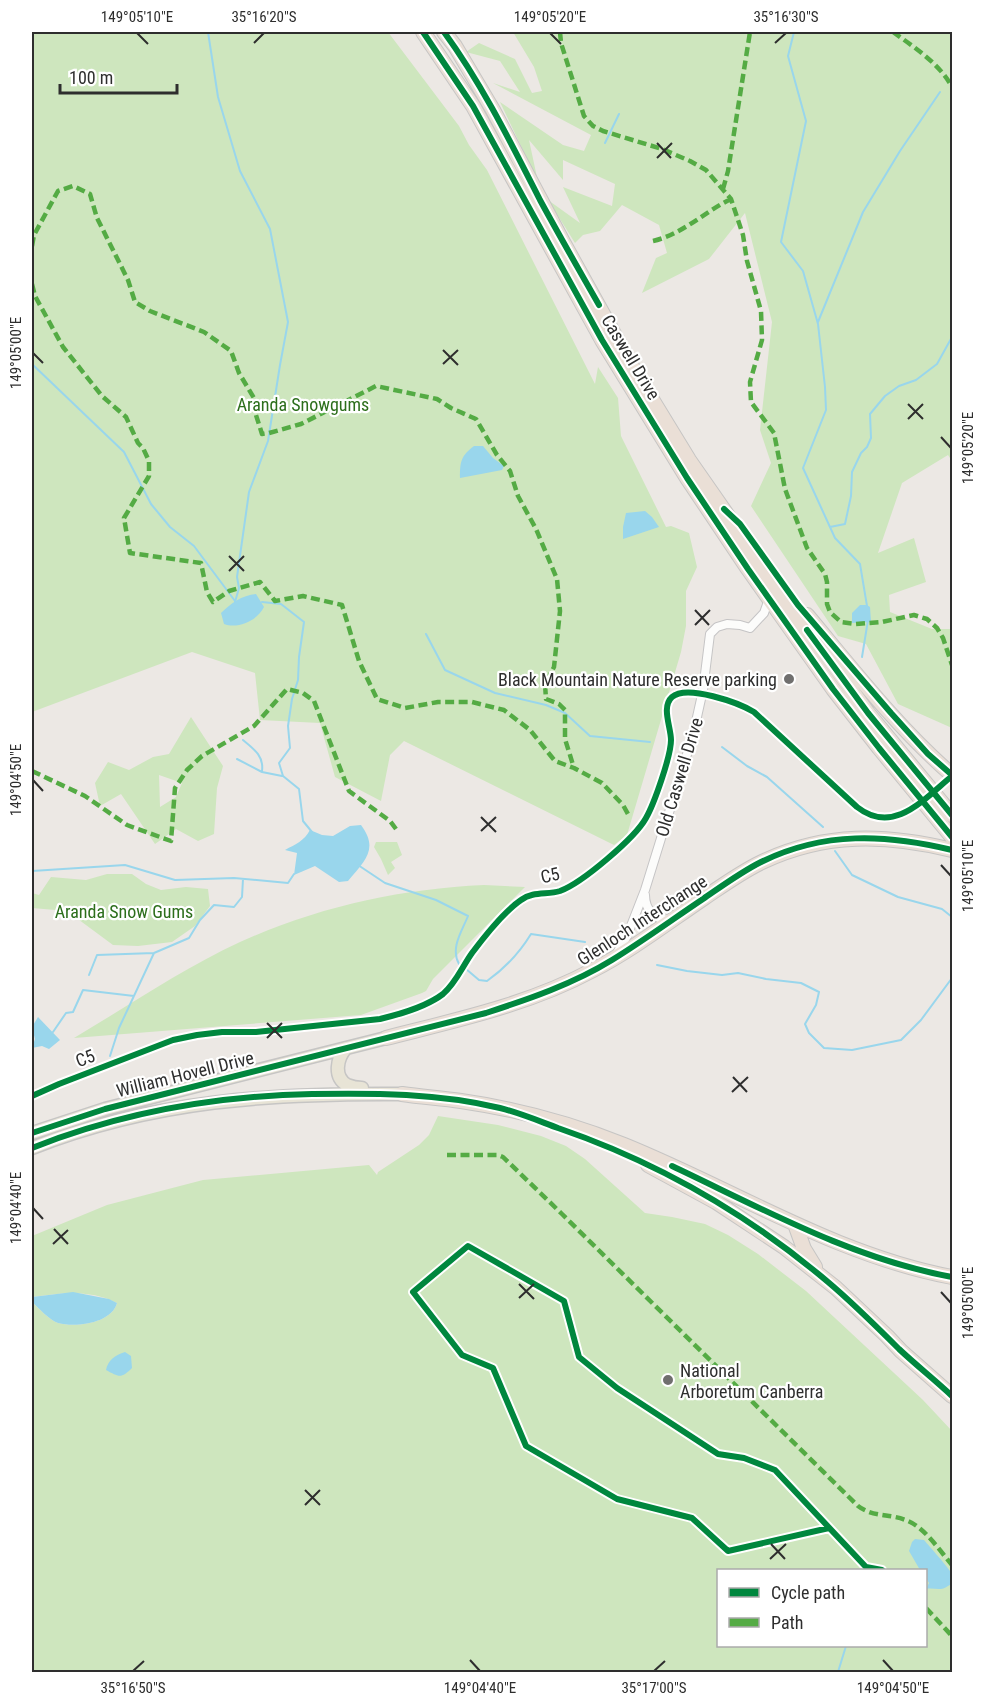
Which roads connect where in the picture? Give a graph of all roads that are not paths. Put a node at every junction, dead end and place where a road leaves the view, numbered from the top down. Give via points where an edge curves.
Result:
1 (423, 32) edge
2 (444, 32) edge
3 (724, 510) junction
4 (769, 598) junction
5 (952, 775) edge
6 (952, 815) edge
7 (952, 837) edge
8 (952, 850) edge
9 (645, 890) junction
10 (677, 916) junction
11 (610, 961) junction
12 (386, 1038) joint
13 (346, 1048) junction
14 (402, 1094) junction
15 (502, 1108) junction
16 (32, 1133) edge
17 (32, 1148) edge
18 (795, 1224) junction
19 (952, 1277) edge
20 (826, 1280) junction
21 (952, 1396) edge

1 - 4 highway, Caswell Drive via 473,106 636,397
2 - 3 highway, Caswell Drive via 493,110 634,370
3 - 5 highway via 740,524 798,605 891,714
3 - 6 highway via 868,713
4 - 7 highway via 850,711
4 - 9 street, Old Caswell Drive via 765,611 750,628 727,624 710,634 696,723
8 - 10 highway, Glenloch Interchange via 879,838 813,844 760,863
9 - 10 street via 645,903 652,913 663,920
9 - 11 street, Old Caswell Drive via 627,936
10 - 11 highway, Glenloch Interchange
11 - 12 highway, Glenloch Interchange via 512,1005
12 - 13 main road, Glenloch Interchange
13 - 14 main road via 338,1066 343,1082
13 - 16 main road, William Hovell Drive via 105,1109
14 - 15 highway
14 - 17 main road, William Hovell Drive via 289,1095 188,1105 123,1119
15 - 18 highway via 621,1143
15 - 20 highway via 600,1144 668,1175 748,1222
18 - 19 highway via 848,1248
18 - 20 highway via 807,1254
20 - 21 highway

